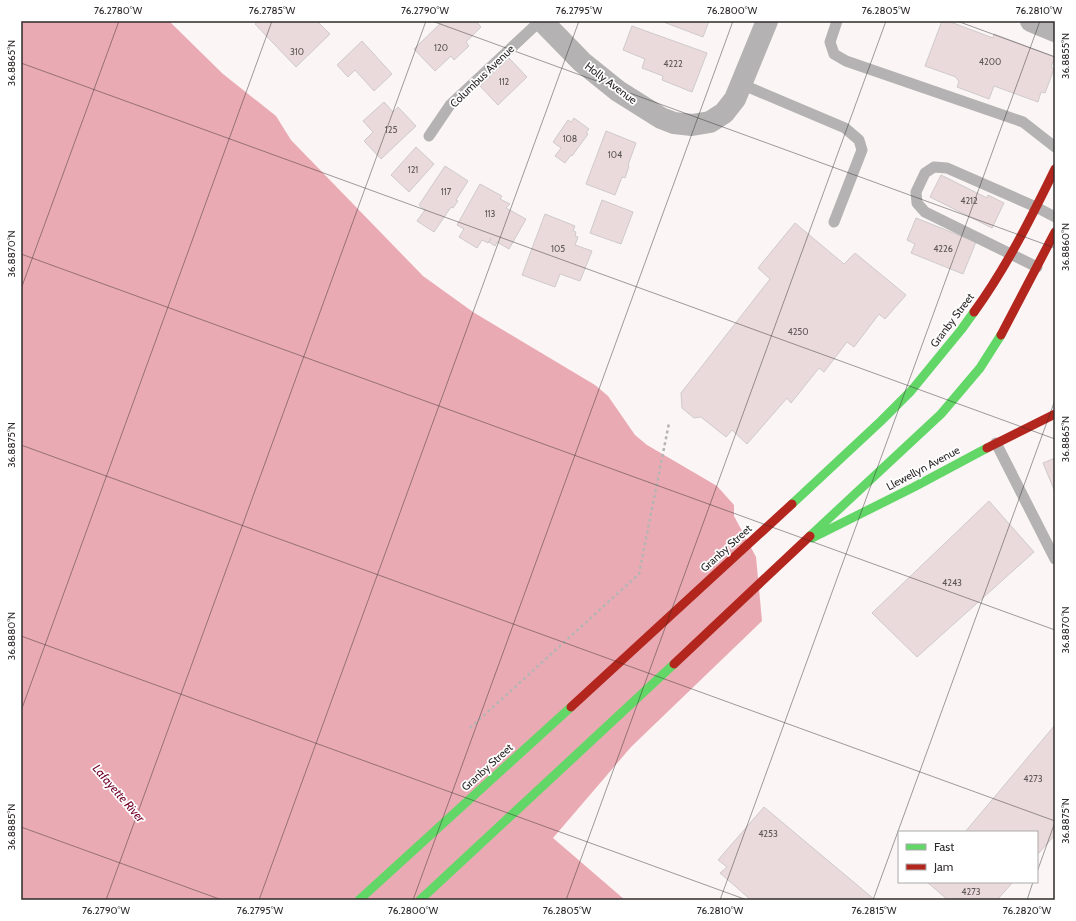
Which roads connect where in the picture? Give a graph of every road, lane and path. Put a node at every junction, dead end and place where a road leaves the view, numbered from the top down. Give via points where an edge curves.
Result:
1 (541, 21) edge
2 (767, 21) edge
3 (837, 21) edge
4 (1031, 21) edge
5 (1055, 31) edge
6 (741, 84) junction
7 (429, 136) dead end
8 (1055, 147) edge
9 (1055, 169) edge
10 (1036, 207) junction
11 (1055, 217) edge
12 (834, 222) dead end
13 (1055, 232) edge
14 (1010, 253) junction
15 (1037, 267) junction
16 (1055, 414) edge
17 (669, 423) dead end
18 (996, 443) junction
19 (802, 543) junction
20 (1055, 559) edge
21 (470, 728) dead end
22 (359, 900) edge
23 (420, 900) edge

1 - 6 street, Holly Avenue via 582,62 618,91 661,118 674,123 692,125 710,122 724,113 735,99
1 - 7 lane, Columbus Avenue via 450,105
2 - 6 street
3 - 8 lane via 830,42 834,54 846,61 1023,122
4 - 5 street
6 - 12 lane via 845,128 859,140 862,150
9 - 10 main road, Granby Street
10 - 11 lane
10 - 14 main road, Granby Street
10 - 14 lane via 947,168 934,167 925,172 916,192 917,203 925,212
13 - 15 main road
14 - 15 lane
14 - 22 main road, Granby Street via 987,294 961,330 882,421
15 - 19 main road via 991,352 969,382 941,414
16 - 18 main road, Llewellyn Avenue
17 - 21 path via 639,574
18 - 19 main road, Llewellyn Avenue
18 - 20 lane
19 - 23 main road

